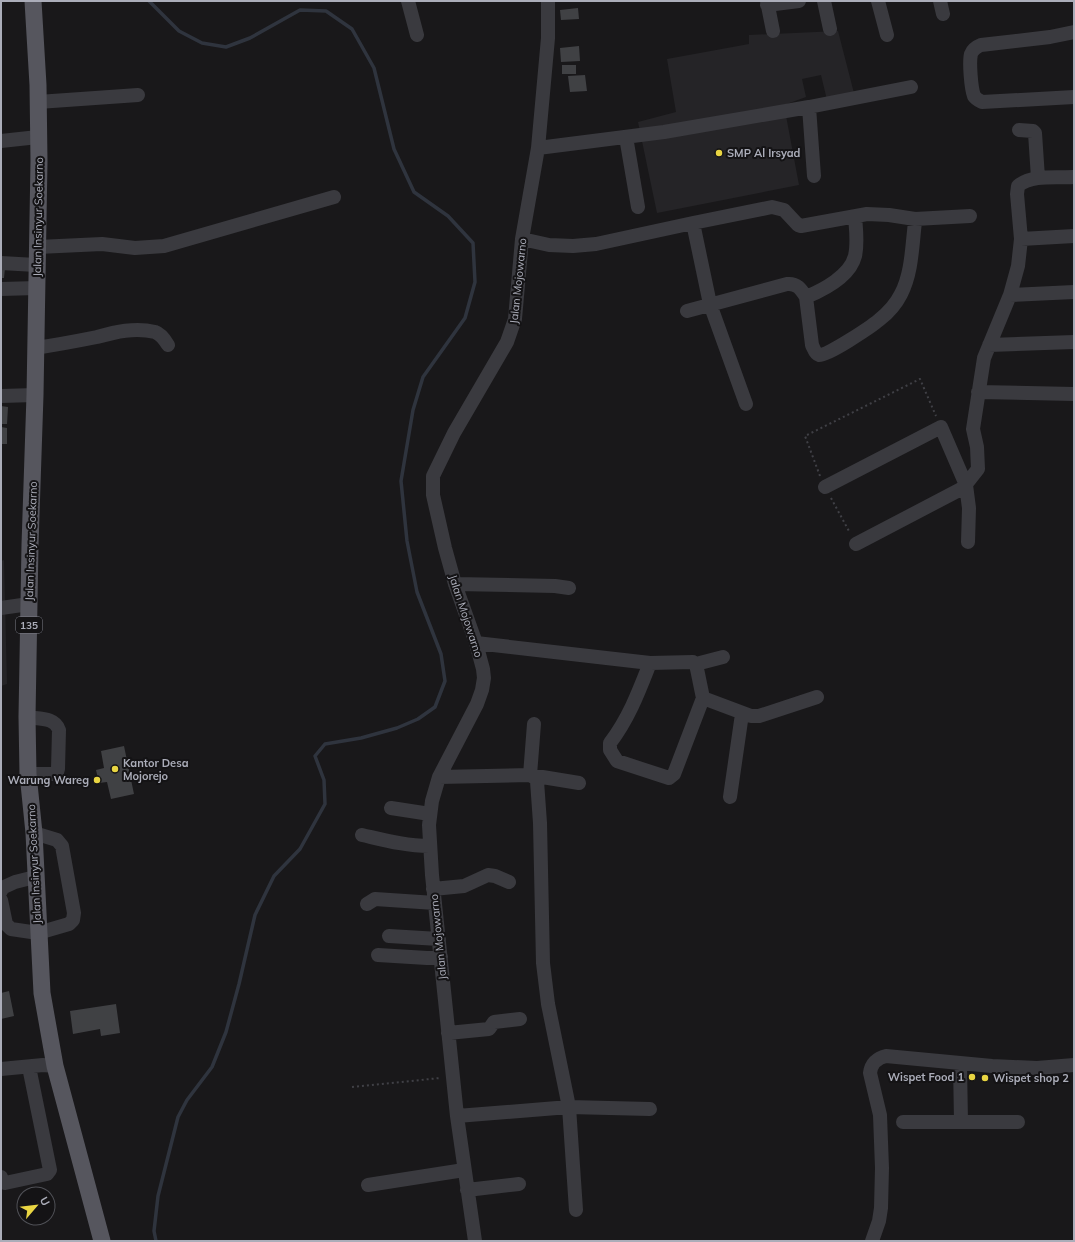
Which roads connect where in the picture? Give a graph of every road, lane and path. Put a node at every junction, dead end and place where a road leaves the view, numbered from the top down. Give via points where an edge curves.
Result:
1 (33, 1) edge
2 (408, 1) edge
3 (548, 1) edge
4 (799, 1) edge
5 (824, 1) edge
6 (878, 1) edge
7 (767, 3) edge
8 (830, 30) dead end
9 (773, 31) dead end
10 (1074, 32) edge
11 (417, 35) dead end
12 (887, 35) dead end
13 (911, 87) dead end
14 (138, 95) dead end
15 (1074, 97) edge
16 (38, 102) junction
17 (809, 107) junction
18 (1019, 130) dead end
19 (38, 137) junction
20 (626, 137) junction
21 (1, 140) edge
22 (538, 148) junction
23 (814, 176) dead end
24 (1074, 177) edge
25 (1038, 178) junction
26 (334, 197) dead end
27 (638, 206) dead end
28 (855, 216) junction
29 (970, 216) dead end
30 (915, 219) junction
31 (692, 223) junction
32 (1074, 236) edge
33 (522, 238) junction
34 (1021, 239) junction
35 (38, 247) junction
36 (1, 263) edge
37 (36, 265) junction
38 (37, 288) junction
39 (1, 290) edge
40 (1074, 292) edge
41 (1010, 295) junction
42 (806, 297) junction
43 (710, 304) junction
44 (687, 311) dead end
45 (1074, 342) edge
46 (168, 345) dead end
47 (989, 345) junction
48 (36, 348) junction
49 (978, 392) junction
50 (1074, 394) edge
51 (35, 395) junction
52 (1, 396) edge
53 (746, 404) dead end
54 (941, 427) junction
55 (966, 485) junction
56 (825, 487) junction
57 (968, 542) dead end
58 (856, 544) joint
59 (455, 584) junction
60 (569, 588) dead end
61 (29, 604) junction
62 (1, 608) edge
63 (476, 643) junction
64 (722, 657) dead end
65 (650, 663) junction
66 (696, 664) junction
67 (817, 697) dead end
68 (703, 698) junction
69 (742, 714) junction
70 (27, 717) junction
71 (534, 724) dead end
72 (28, 774) junction
73 (530, 775) junction
74 (438, 777) junction
75 (579, 783) dead end
76 (730, 797) dead end
77 (391, 808) dead end
78 (430, 814) junction
79 (34, 833) junction
80 (362, 835) dead end
81 (429, 846) junction
82 (35, 877) junction
83 (509, 882) dead end
84 (433, 889) junction
85 (1, 891) edge
86 (1, 900) edge
87 (435, 903) junction
88 (367, 904) dead end
89 (38, 932) junction
90 (389, 936) dead end
91 (439, 939) junction
92 (378, 955) dead end
93 (441, 957) junction
94 (520, 1019) dead end
95 (448, 1033) junction
96 (960, 1064) junction
97 (1074, 1064) edge
98 (55, 1066) junction
99 (29, 1067) junction
100 (1, 1069) edge
101 (453, 1076) junction
102 (352, 1087) dead end
103 (569, 1106) junction
104 (650, 1109) dead end
105 (457, 1116) junction
106 (902, 1122) dead end
107 (961, 1122) junction
108 (1018, 1122) dead end
109 (464, 1170) junction
110 (1, 1177) edge
111 (519, 1184) dead end
112 (368, 1185) dead end
113 (467, 1190) junction
114 (576, 1210) dead end
115 (102, 1241) edge
116 (475, 1241) edge
117 (872, 1241) edge

1 - 16 main road, Jalan Insinyur Soekarno / 135
2 - 11 street
3 - 22 street, Jalan Mojowarno via 548,38
4 - 7 street
5 - 8 street
6 - 12 street
7 - 9 street
10 - 15 street via 981,45 972,52 970,70 974,95 982,102
13 - 17 street
14 - 16 street
16 - 19 main road, Jalan Insinyur Soekarno / 135
17 - 20 street
17 - 23 street
18 - 25 street via 1035,133
19 - 21 street
19 - 35 main road, Jalan Insinyur Soekarno / 135
20 - 22 street
20 - 27 street
22 - 33 street, Jalan Mojowarno
24 - 25 street
25 - 34 street via 1018,186
26 - 35 street via 164,246 135,248 102,244
28 - 30 street via 875,214
28 - 31 street via 801,226 784,210 772,207
28 - 42 street via 857,243 855,258 850,268 828,287
29 - 30 street
30 - 42 street via 908,274 901,294 879,321 819,355 815,353 812,345
31 - 33 street via 596,244 549,245
31 - 43 street
32 - 34 street
33 - 59 street, Jalan Mojowarno via 513,329 454,433 433,476 433,495 438,521
34 - 41 street via 1018,266
35 - 37 main road, Jalan Insinyur Soekarno / 135
36 - 37 street
37 - 38 main road, Jalan Insinyur Soekarno / 135
38 - 39 street
38 - 48 main road, Jalan Insinyur Soekarno / 135
40 - 41 street
41 - 47 street
42 - 43 street via 799,286 791,283
43 - 44 street
43 - 53 street
45 - 47 street
46 - 48 street via 156,332 129,330
47 - 49 street
48 - 51 main road, Jalan Insinyur Soekarno / 135
49 - 50 street
49 - 55 street via 973,428 978,469
51 - 52 street
51 - 61 main road, Jalan Insinyur Soekarno / 135
54 - 55 street
54 - 56 street
54 - 56 path via 920,379 805,436
55 - 57 street via 969,508
55 - 58 street
56 - 58 path
59 - 60 street
59 - 63 street, Jalan Mojowarno
61 - 62 street
61 - 70 main road, Jalan Insinyur Soekarno / 135
63 - 65 street
63 - 74 street, Jalan Mojowarno via 483,669 482,690
64 - 66 street
65 - 66 street
65 - 68 street via 633,706 610,743 610,750 617,761 672,777
66 - 68 street
67 - 69 street via 759,716
68 - 69 street
69 - 76 street
70 - 72 main road, Jalan Insinyur Soekarno / 135
70 - 72 street via 53,721 59,730 57,772
71 - 73 street
72 - 79 main road, Jalan Insinyur Soekarno / 135
73 - 74 street
73 - 75 street
73 - 103 street via 537,781 540,823 543,963 548,1004
74 - 78 street, Jalan Mojowarno
77 - 78 street
78 - 81 street, Jalan Mojowarno
79 - 82 main road, Jalan Insinyur Soekarno / 135
79 - 89 street via 57,840 62,846 74,913 69,924
80 - 81 street via 415,846
81 - 84 street, Jalan Mojowarno
82 - 85 street via 14,882
82 - 89 main road, Jalan Insinyur Soekarno / 135
83 - 84 street via 488,875 464,886
84 - 87 street, Jalan Mojowarno
86 - 89 street via 6,924 11,929
87 - 88 street via 375,899
87 - 91 street, Jalan Mojowarno
89 - 98 main road, Jalan Insinyur Soekarno / 135 via 42,993
90 - 91 street
91 - 93 street, Jalan Mojowarno
92 - 93 street
93 - 95 street, Jalan Mojowarno
94 - 95 street via 494,1022 488,1029
95 - 101 street, Jalan Mojowarno
96 - 97 street via 1037,1068
96 - 107 street
96 - 117 street via 886,1056 878,1059 871,1067 880,1115 882,1168 881,1208
98 - 99 street
98 - 115 main road, Jalan Insinyur Soekarno / 135
99 - 100 street
99 - 110 street via 50,1170 47,1174 5,1183
101 - 102 path
101 - 105 street, Jalan Mojowarno
103 - 104 street
103 - 105 street
103 - 114 street
105 - 109 street, Jalan Mojowarno
106 - 107 street
107 - 108 street
109 - 112 street
109 - 113 street, Jalan Mojowarno
111 - 113 street
113 - 116 street, Jalan Mojowarno

